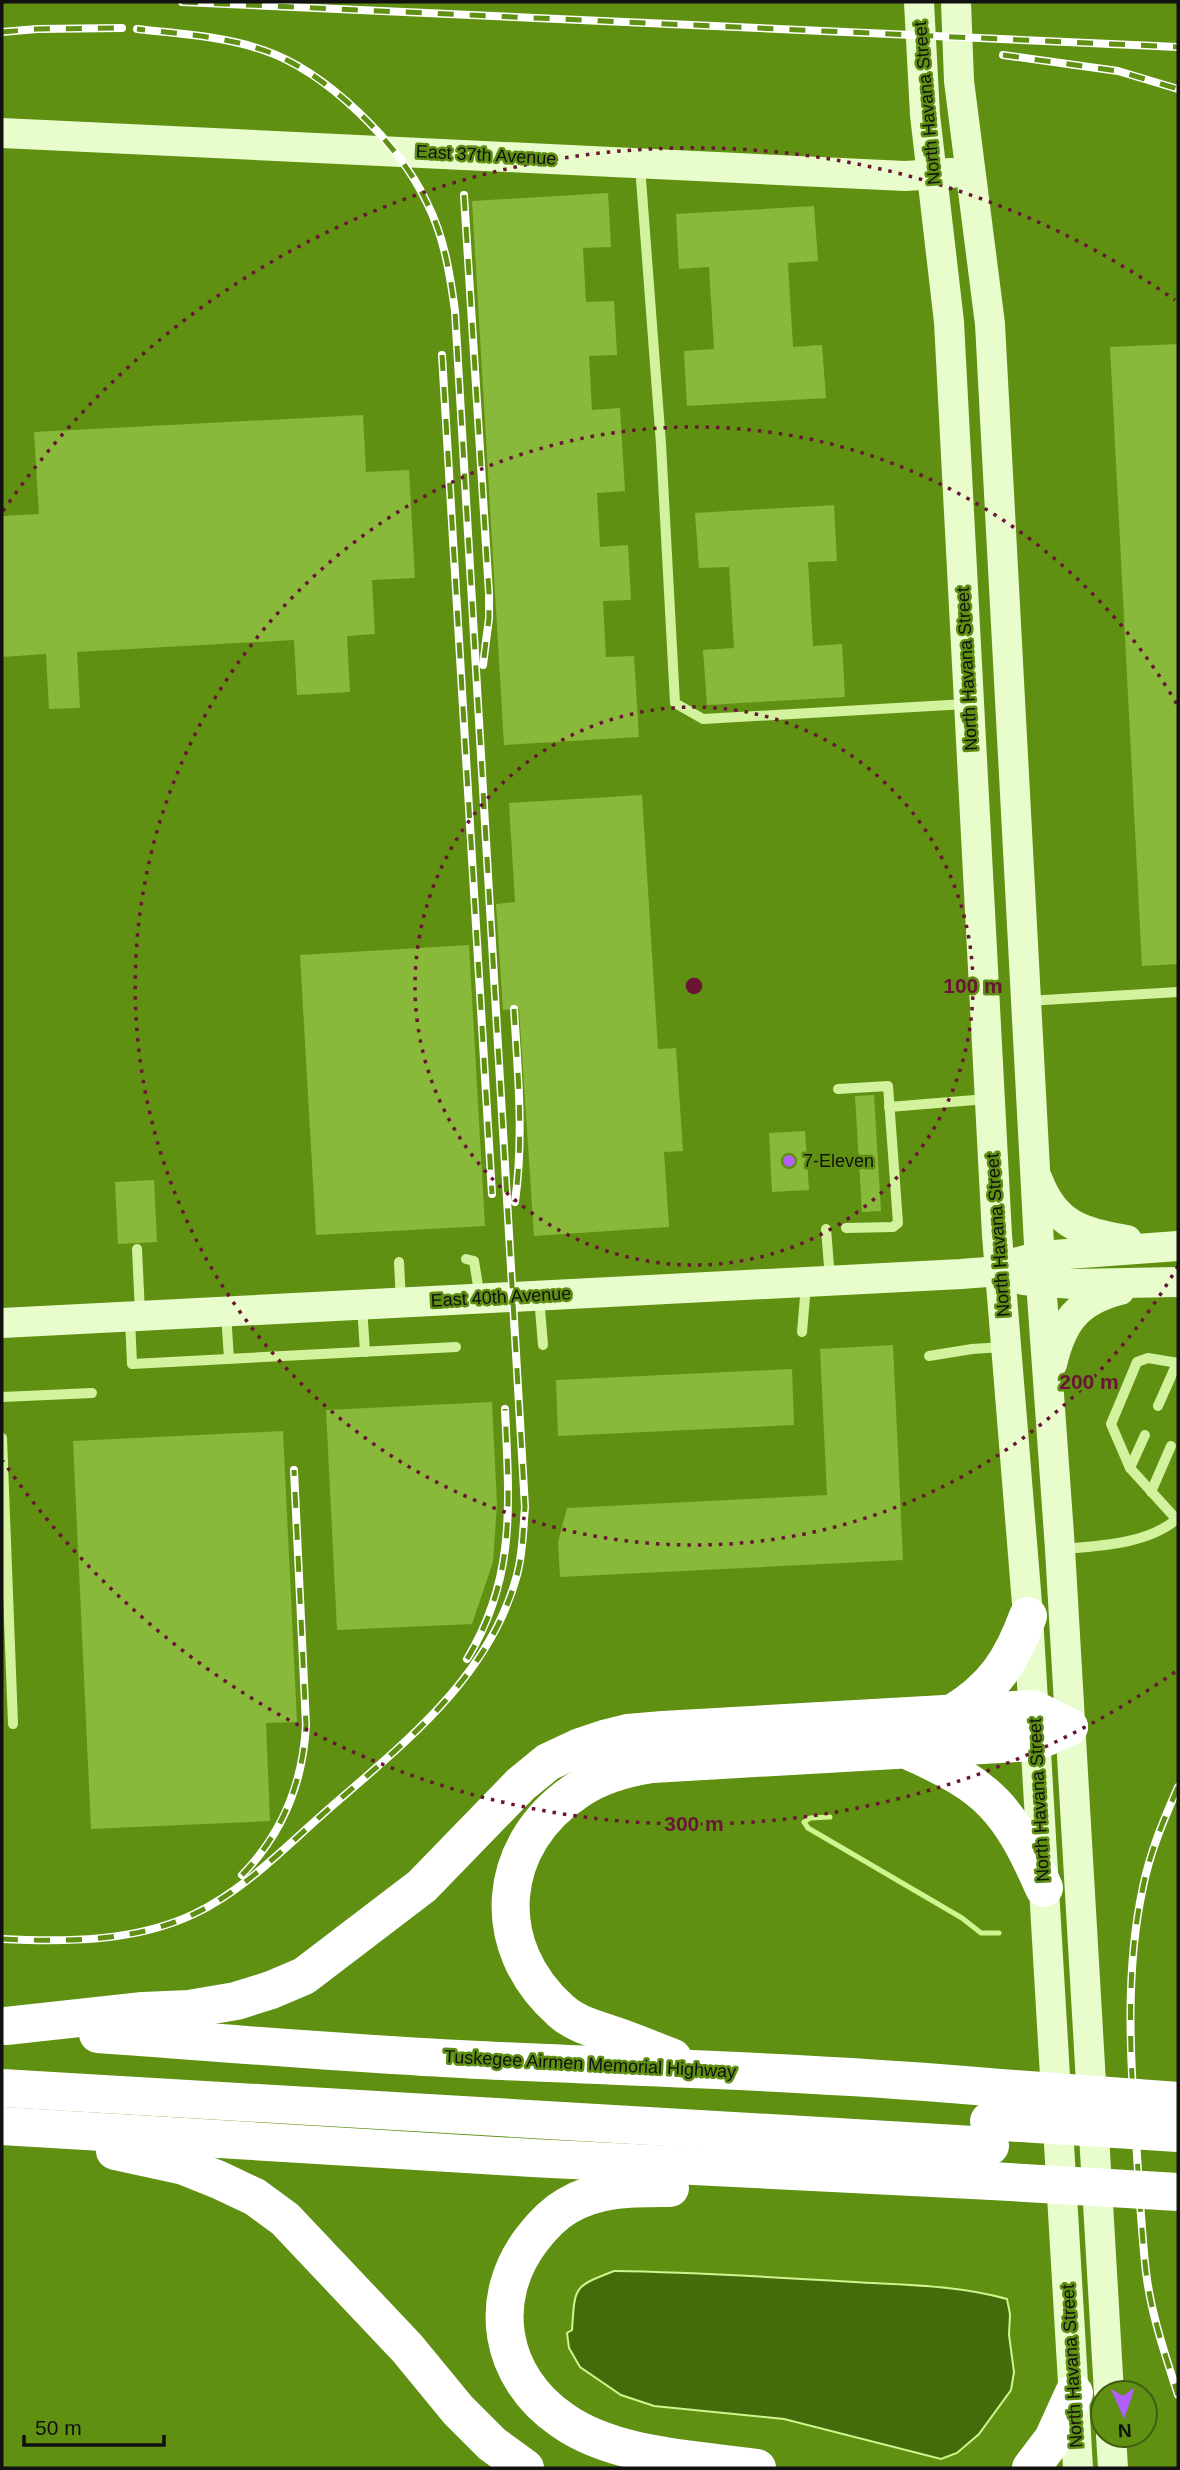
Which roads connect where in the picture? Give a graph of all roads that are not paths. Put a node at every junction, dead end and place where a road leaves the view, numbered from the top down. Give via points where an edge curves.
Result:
1 (919, 2) edge
2 (956, 2) edge
3 (2, 133) edge
4 (640, 163) junction
5 (970, 170) junction
6 (933, 175) junction
7 (969, 704) junction
8 (1178, 992) edge
9 (1027, 1001) junction
10 (838, 1089) dead end
11 (989, 1099) junction
12 (889, 1107) junction
13 (1035, 1172) junction
14 (846, 1228) dead end
15 (826, 1229) dead end
16 (1173, 1247) edge
17 (137, 1249) dead end
18 (466, 1259) dead end
19 (399, 1262) dead end
20 (1040, 1269) junction
21 (1000, 1271) junction
22 (818, 1282) junction
23 (1166, 1282) edge
24 (539, 1294) junction
25 (480, 1297) junction
26 (401, 1302) junction
27 (362, 1304) junction
28 (226, 1311) junction
29 (135, 1316) junction
30 (2, 1323) edge
31 (802, 1332) dead end
32 (543, 1345) dead end
33 (456, 1347) dead end
34 (1007, 1347) junction
35 (365, 1352) junction
36 (929, 1356) dead end
37 (229, 1359) junction
38 (1178, 1363) edge
39 (92, 1393) dead end
40 (1048, 1394) junction
41 (2, 1396) edge
42 (1158, 1406) dead end
43 (1145, 1435) dead end
44 (2, 1438) edge
45 (1171, 1446) dead end
46 (1130, 1468) junction
47 (1151, 1492) junction
48 (1178, 1519) edge
49 (1060, 1549) junction
50 (1028, 1616) junction
51 (953, 1713) junction
52 (13, 1724) dead end
53 (1034, 1726) junction
54 (1069, 1727) junction
55 (906, 1749) junction
56 (1044, 1888) junction
57 (3, 2039) edge
58 (702, 2069) junction
59 (2, 2088) edge
60 (1178, 2101) edge
61 (2, 2126) edge
62 (1178, 2133) edge
63 (2, 2134) edge
64 (990, 2134) junction
65 (1178, 2158) edge
66 (1178, 2192) edge
67 (1090, 2379) edge
68 (1091, 2379) edge
69 (1089, 2395) edge
70 (1089, 2405) edge
71 (1112, 2449) edge
72 (526, 2468) edge
73 (757, 2468) edge
74 (1031, 2468) edge
75 (1078, 2468) edge
76 (1113, 2468) edge

1 - 6 main road, North Havana Street
2 - 5 main road, North Havana Street via 959,81
3 - 4 main road, East 37th Avenue
4 - 6 main road, East 37th Avenue
4 - 7 lane via 675,704 703,719
5 - 6 main road, East 37th Avenue
5 - 9 main road, North Havana Street via 990,324
6 - 7 main road, North Havana Street via 950,322
7 - 11 main road, North Havana Street
8 - 9 lane
9 - 13 main road, North Havana Street
10 - 12 lane via 888,1086
11 - 12 lane
11 - 21 main road, North Havana Street
12 - 14 lane via 898,1223 893,1227
13 - 16 main road via 1049,1203 1076,1227 1105,1237
13 - 20 main road, North Havana Street
15 - 22 lane
16 - 20 main road, East 40th Avenue
17 - 29 lane
18 - 25 lane via 474,1261
19 - 26 lane
20 - 21 main road, East 40th Avenue via 1018,1279
20 - 23 main road, East 40th Avenue
20 - 40 main road, North Havana Street
21 - 22 main road, East 40th Avenue
21 - 34 main road, North Havana Street
22 - 24 main road, East 40th Avenue
22 - 31 lane
23 - 40 main road via 1103,1294 1080,1308 1063,1328
24 - 25 main road, East 40th Avenue
24 - 32 lane
25 - 26 main road, East 40th Avenue
26 - 27 main road, East 40th Avenue
27 - 28 main road, East 40th Avenue
27 - 35 lane
28 - 29 main road, East 40th Avenue
28 - 37 lane
29 - 30 main road, East 40th Avenue
29 - 37 lane via 132,1364
33 - 35 lane
34 - 36 lane
34 - 50 main road, North Havana Street
35 - 37 lane
38 - 42 lane
38 - 46 lane via 1148,1358 1137,1362 1112,1418 1112,1429
39 - 41 lane
40 - 49 main road, North Havana Street
43 - 46 lane
44 - 52 lane
45 - 47 lane
46 - 47 lane
47 - 48 lane
48 - 49 lane via 1145,1537
49 - 54 main road, North Havana Street
50 - 51 highway via 1003,1669
50 - 53 main road, North Havana Street
51 - 53 highway
51 - 57 highway via 663,1730 604,1738 548,1762 422,1886 304,1976 236,2001 144,2011
53 - 54 highway
53 - 55 highway
53 - 56 main road, North Havana Street
54 - 68 main road, North Havana Street
55 - 56 highway via 954,1772 993,1800 1019,1835
55 - 58 highway via 632,1767 579,1789 545,1816 532,1834 513,1874 510,1894 514,1937 531,1977 563,2013 577,2021
56 - 67 main road, North Havana Street
57 - 58 highway, Tuskegee Airmen Memorial Highway
57 - 64 highway via 293,2078
58 - 64 highway, Tuskegee Airmen Memorial Highway via 915,2081
59 - 64 highway
60 - 64 highway, Tuskegee Airmen Memorial Highway, bridge
61 - 64 highway, Tuskegee Airmen Memorial Highway via 532,2158
62 - 64 highway, bridge
63 - 72 highway via 171,2163 255,2197 318,2251 458,2410 492,2444
64 - 65 highway
64 - 66 highway, Tuskegee Airmen Memorial Highway, bridge
64 - 73 highway via 598,2193 568,2206 539,2230 519,2256 506,2294 507,2339 514,2362 537,2399 589,2437
69 - 74 highway
70 - 75 main road, North Havana Street
71 - 76 main road, North Havana Street

